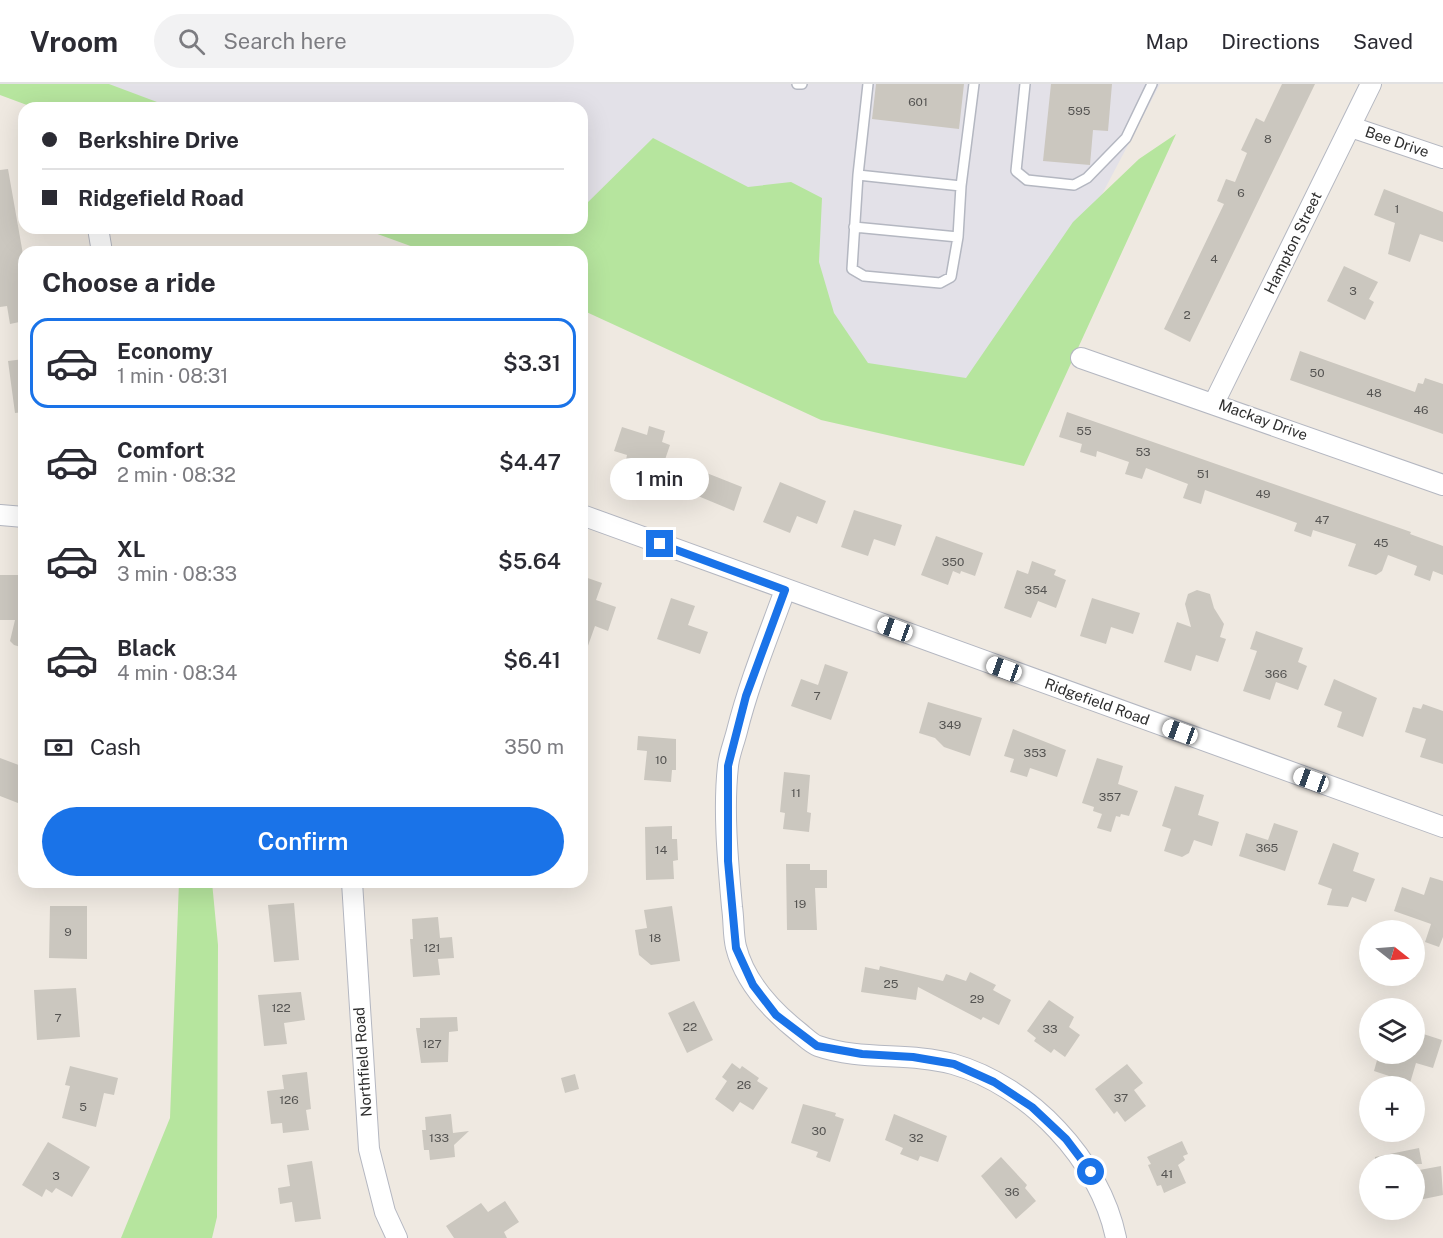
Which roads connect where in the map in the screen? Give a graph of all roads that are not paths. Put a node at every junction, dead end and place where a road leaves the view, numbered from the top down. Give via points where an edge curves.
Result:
1 (868, 84) edge
2 (974, 84) edge
3 (1025, 84) edge
4 (1152, 84) edge
5 (1371, 84) edge
6 (1351, 127) junction
7 (1443, 158) edge
8 (858, 175) junction
9 (961, 186) junction
10 (855, 227) junction
11 (958, 237) junction
12 (1081, 358) dead end
13 (1214, 403) junction
14 (1443, 485) edge
15 (0, 515) edge
16 (18, 516) edge
17 (588, 517) edge
18 (785, 590) junction
19 (1443, 827) edge
20 (352, 888) edge
21 (397, 1238) edge
22 (1116, 1238) edge

1 - 8 lane
2 - 9 lane
3 - 4 lane via 1016,171 1026,180 1074,185 1087,178 1126,138
5 - 6 street, Hampton Street
6 - 7 street, Bee Drive
6 - 13 street, Hampton Street
8 - 9 lane
8 - 10 lane
9 - 11 lane
10 - 11 lane
10 - 11 lane via 852,269 864,276 940,283 951,277
12 - 13 street, Mackay Drive
13 - 14 street, Mackay Drive
15 - 16 street
17 - 18 street, Ridgefield Road
18 - 19 street, Ridgefield Road
18 - 22 street via 746,696 728,766 728,861 736,948 753,985 776,1015 817,1046 954,1064 994,1082 1032,1107 1066,1139 1091,1172
20 - 21 street, Northfield Road via 369,1149 385,1212

